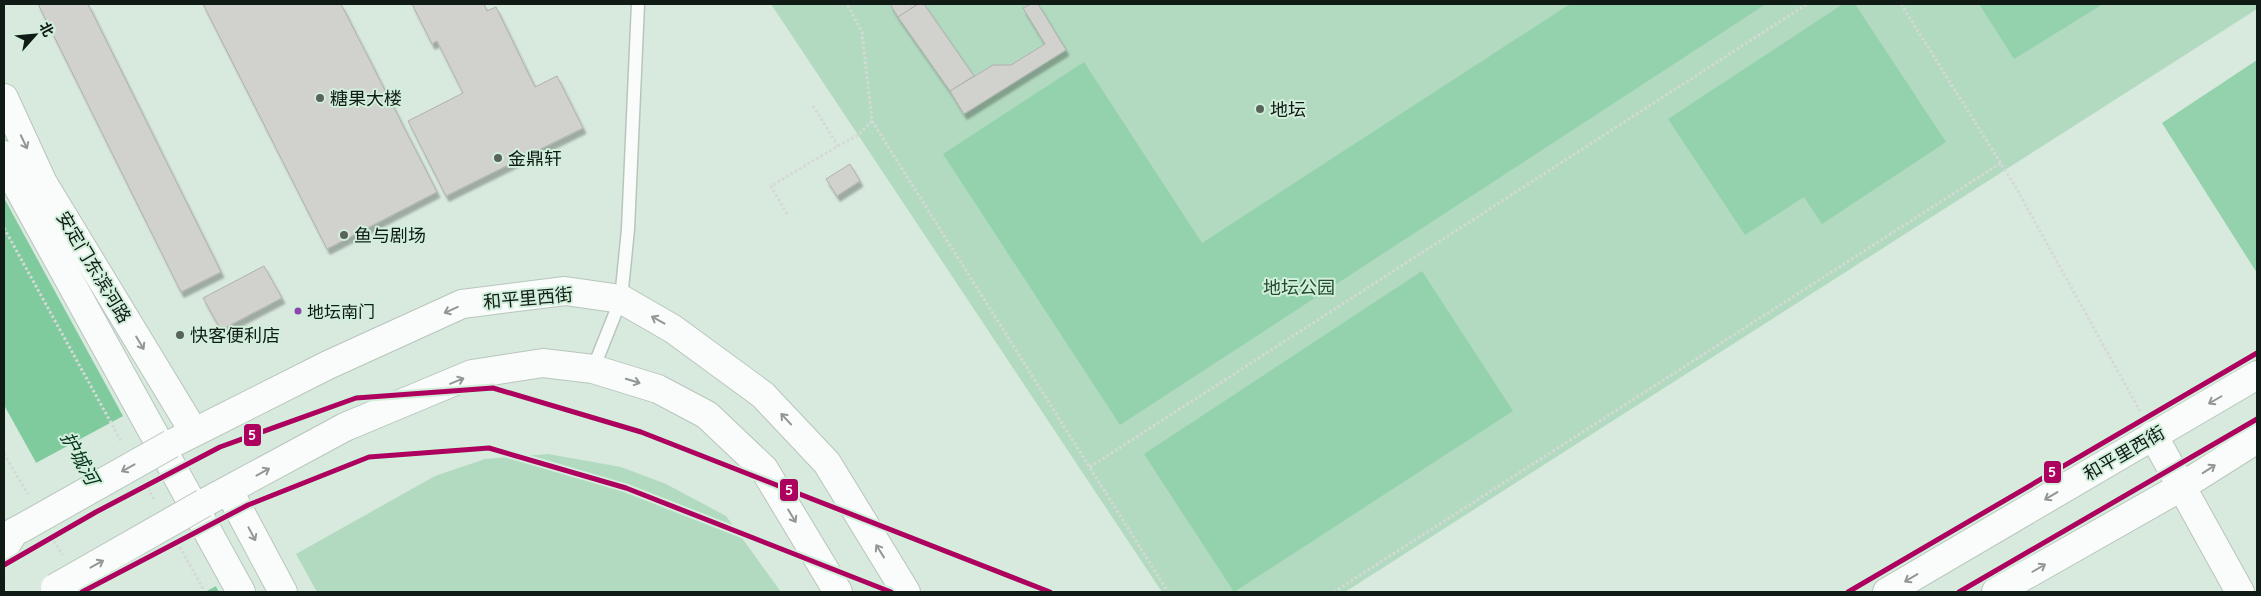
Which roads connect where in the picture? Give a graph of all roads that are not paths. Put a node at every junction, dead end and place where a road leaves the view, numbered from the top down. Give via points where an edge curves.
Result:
1 (638, 4) edge
2 (4, 98) edge
3 (4, 155) edge
4 (621, 299) junction
5 (592, 369) junction
6 (2257, 376) edge
7 (2153, 436) junction
8 (182, 438) junction
9 (2257, 438) edge
10 (2181, 487) junction
11 (229, 491) junction
12 (4, 548) edge
13 (51, 590) edge
14 (241, 592) edge
15 (283, 592) edge
16 (838, 592) edge
17 (906, 592) edge
18 (1887, 592) edge
19 (1996, 592) edge
20 (2240, 592) edge

1 - 4 lane via 628,229
2 -> 8 main road, 安定门东滨河路 via 43,183
3 - 14 main road via 13,178
4 - 5 lane
4 -> 8 main road, 和平里西街 via 565,291 462,304
17 -> 4 main road, 和平里西街 via 827,463 763,395 673,329
11 -> 5 main road via 345,427 472,374 543,363
5 -> 16 main road via 658,389 707,415 764,469
6 -> 7 main road, 和平里西街
7 - 10 main road
7 -> 18 main road, 和平里西街
8 -> 12 main road, 和平里西街, bridge via 14,532
10 -> 9 main road
19 -> 10 main road
10 - 20 main road
13 -> 11 main road, bridge
11 -> 15 main road

